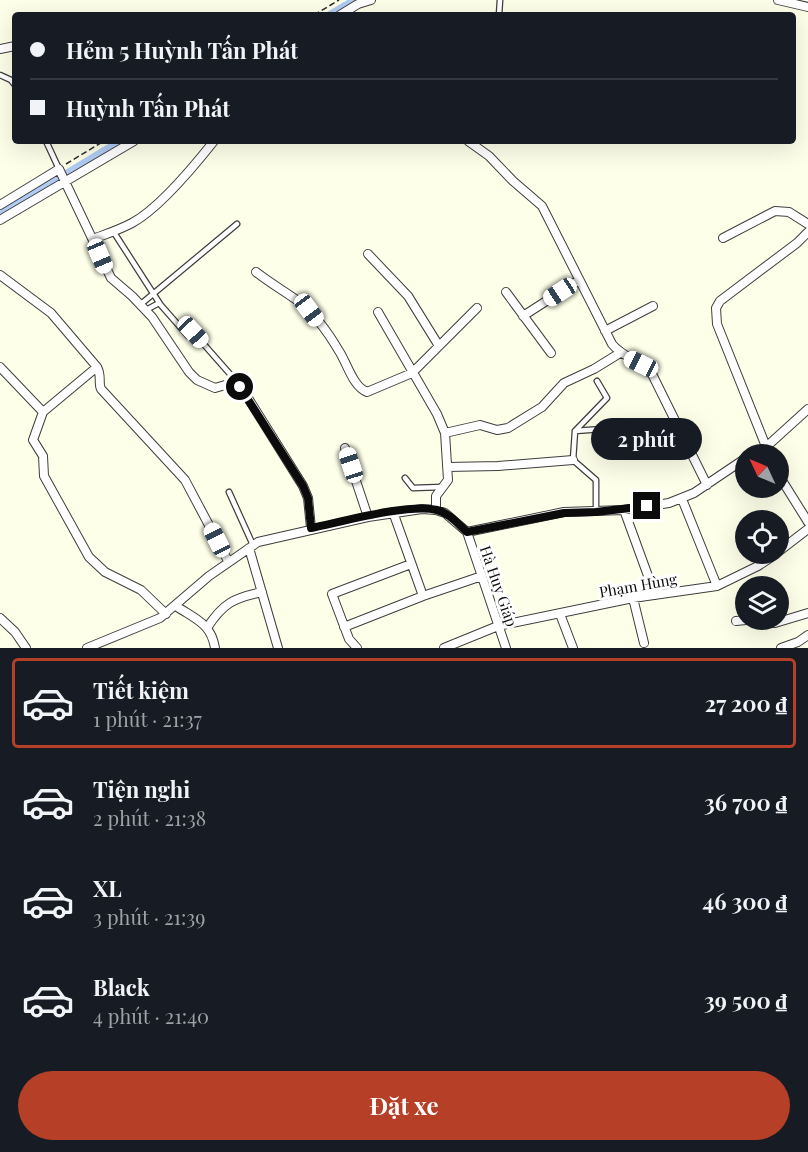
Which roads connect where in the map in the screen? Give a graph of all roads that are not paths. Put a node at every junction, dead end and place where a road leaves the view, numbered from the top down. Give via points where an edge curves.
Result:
1 (371, 0) edge
2 (778, 0) edge
3 (808, 6) edge
4 (345, 12) edge
5 (47, 144) edge
6 (128, 144) edge
7 (212, 144) edge
8 (472, 144) edge
9 (62, 177) junction
10 (0, 205) edge
11 (0, 220) edge
12 (237, 224) dead end
13 (808, 224) edge
14 (113, 231) junction
15 (808, 232) edge
16 (723, 238) dead end
17 (93, 239) junction
18 (368, 254) dead end
19 (256, 272) dead end
20 (0, 275) edge
21 (579, 280) junction
22 (506, 292) dead end
23 (154, 293) junction
24 (161, 306) junction
25 (653, 306) dead end
26 (143, 307) junction
27 (477, 308) dead end
28 (378, 312) dead end
29 (523, 316) junction
30 (605, 331) junction
31 (439, 346) junction
32 (551, 353) dead end
33 (620, 353) junction
34 (0, 367) edge
35 (97, 367) junction
36 (412, 373) junction
37 (597, 381) dead end
38 (240, 387) junction
39 (808, 409) edge
40 (43, 412) junction
41 (629, 427) dead end
42 (575, 431) junction
43 (445, 433) junction
44 (764, 444) edge
45 (774, 444) edge
46 (345, 448) dead end
47 (573, 460) junction
48 (735, 466) edge
49 (447, 467) junction
50 (405, 478) dead end
51 (707, 485) junction
52 (442, 487) junction
53 (230, 492) dead end
54 (789, 492) edge
55 (682, 499) junction
56 (436, 510) junction
57 (624, 510) junction
58 (393, 512) junction
59 (596, 512) junction
60 (368, 517) junction
61 (808, 522) edge
62 (311, 528) junction
63 (808, 529) edge
64 (467, 532) junction
65 (789, 544) edge
66 (251, 546) junction
67 (228, 561) junction
68 (411, 564) junction
69 (760, 564) edge
70 (482, 576) junction
71 (717, 586) junction
72 (262, 592) junction
73 (655, 595) junction
74 (423, 596) junction
75 (633, 598) junction
76 (176, 606) junction
77 (808, 613) edge
78 (166, 614) junction
79 (560, 614) junction
80 (0, 618) edge
81 (789, 618) edge
82 (498, 626) junction
83 (344, 627) junction
84 (207, 628) junction
85 (808, 635) edge
86 (644, 643) dead end
87 (26, 648) edge
88 (87, 648) edge
89 (214, 648) edge
90 (278, 648) edge
91 (357, 648) edge
92 (444, 648) edge
93 (506, 648) edge
94 (573, 648) edge
95 (781, 648) edge

1 - 4 street
2 - 3 street
5 - 9 lane
6 - 9 street
7 - 14 street via 147,212
8 - 21 street via 542,206
9 - 10 street
9 - 11 street
9 - 17 street
12 - 23 lane
13 - 16 street via 789,212 775,211
14 - 17 street
14 - 23 lane
15 - 44 street via 728,294 716,308 717,324
17 - 26 street via 107,272
18 - 31 street via 408,296
19 - 36 street via 309,310 364,391
20 - 35 street via 51,313
21 - 29 street
21 - 30 street
22 - 29 street
23 - 24 lane
23 - 26 lane
24 - 26 lane via 159,303
24 - 38 lane via 188,336 193,332
25 - 30 street
26 - 38 street via 197,380 215,388 232,383
27 - 31 street
28 - 36 street
29 - 32 street
30 - 33 street
31 - 36 street
33 - 43 street via 564,383 542,407 508,428 497,430 480,425
33 - 51 street via 652,374
34 - 40 street
35 - 40 street
35 - 67 street via 100,387 185,480
36 - 43 street
37 - 42 lane via 607,398
38 - 62 street via 303,486
39 - 45 street
40 - 78 street via 33,440 43,456 44,477 89,557 105,572 141,590
41 - 42 lane
42 - 47 lane
43 - 49 street
46 - 60 street
47 - 49 street
47 - 59 lane via 596,480
48 - 51 street
49 - 52 street via 448,480
50 - 52 lane via 413,488
51 - 55 street
52 - 56 street via 436,496
53 - 66 lane
54 - 61 street
55 - 57 street
55 - 71 street
56 - 58 street
56 - 64 street via 450,516
57 - 59 street
57 - 73 street
58 - 60 street
58 - 68 street
59 - 64 street via 564,513
60 - 62 street
62 - 66 street
63 - 65 street, Phạm Hùng
64 - 70 street, Hà Huy Giáp
66 - 67 street
66 - 72 street
67 - 76 street
68 - 74 street
68 - 83 street via 332,594
69 - 71 street, Phạm Hùng
70 - 74 street
70 - 82 street, Hà Huy Giáp
71 - 73 street, Phạm Hùng
72 - 84 street via 242,596 224,606
72 - 90 street
73 - 75 street, Phạm Hùng
74 - 83 street
75 - 79 street, Phạm Hùng
75 - 86 street
76 - 78 street
76 - 84 street
77 - 81 street
78 - 88 street
79 - 82 street, Phạm Hùng
79 - 94 street
80 - 87 street
82 - 92 street, Phạm Hùng
82 - 93 street, Hà Huy Giáp
83 - 91 street
84 - 89 street via 213,636
85 - 95 street

